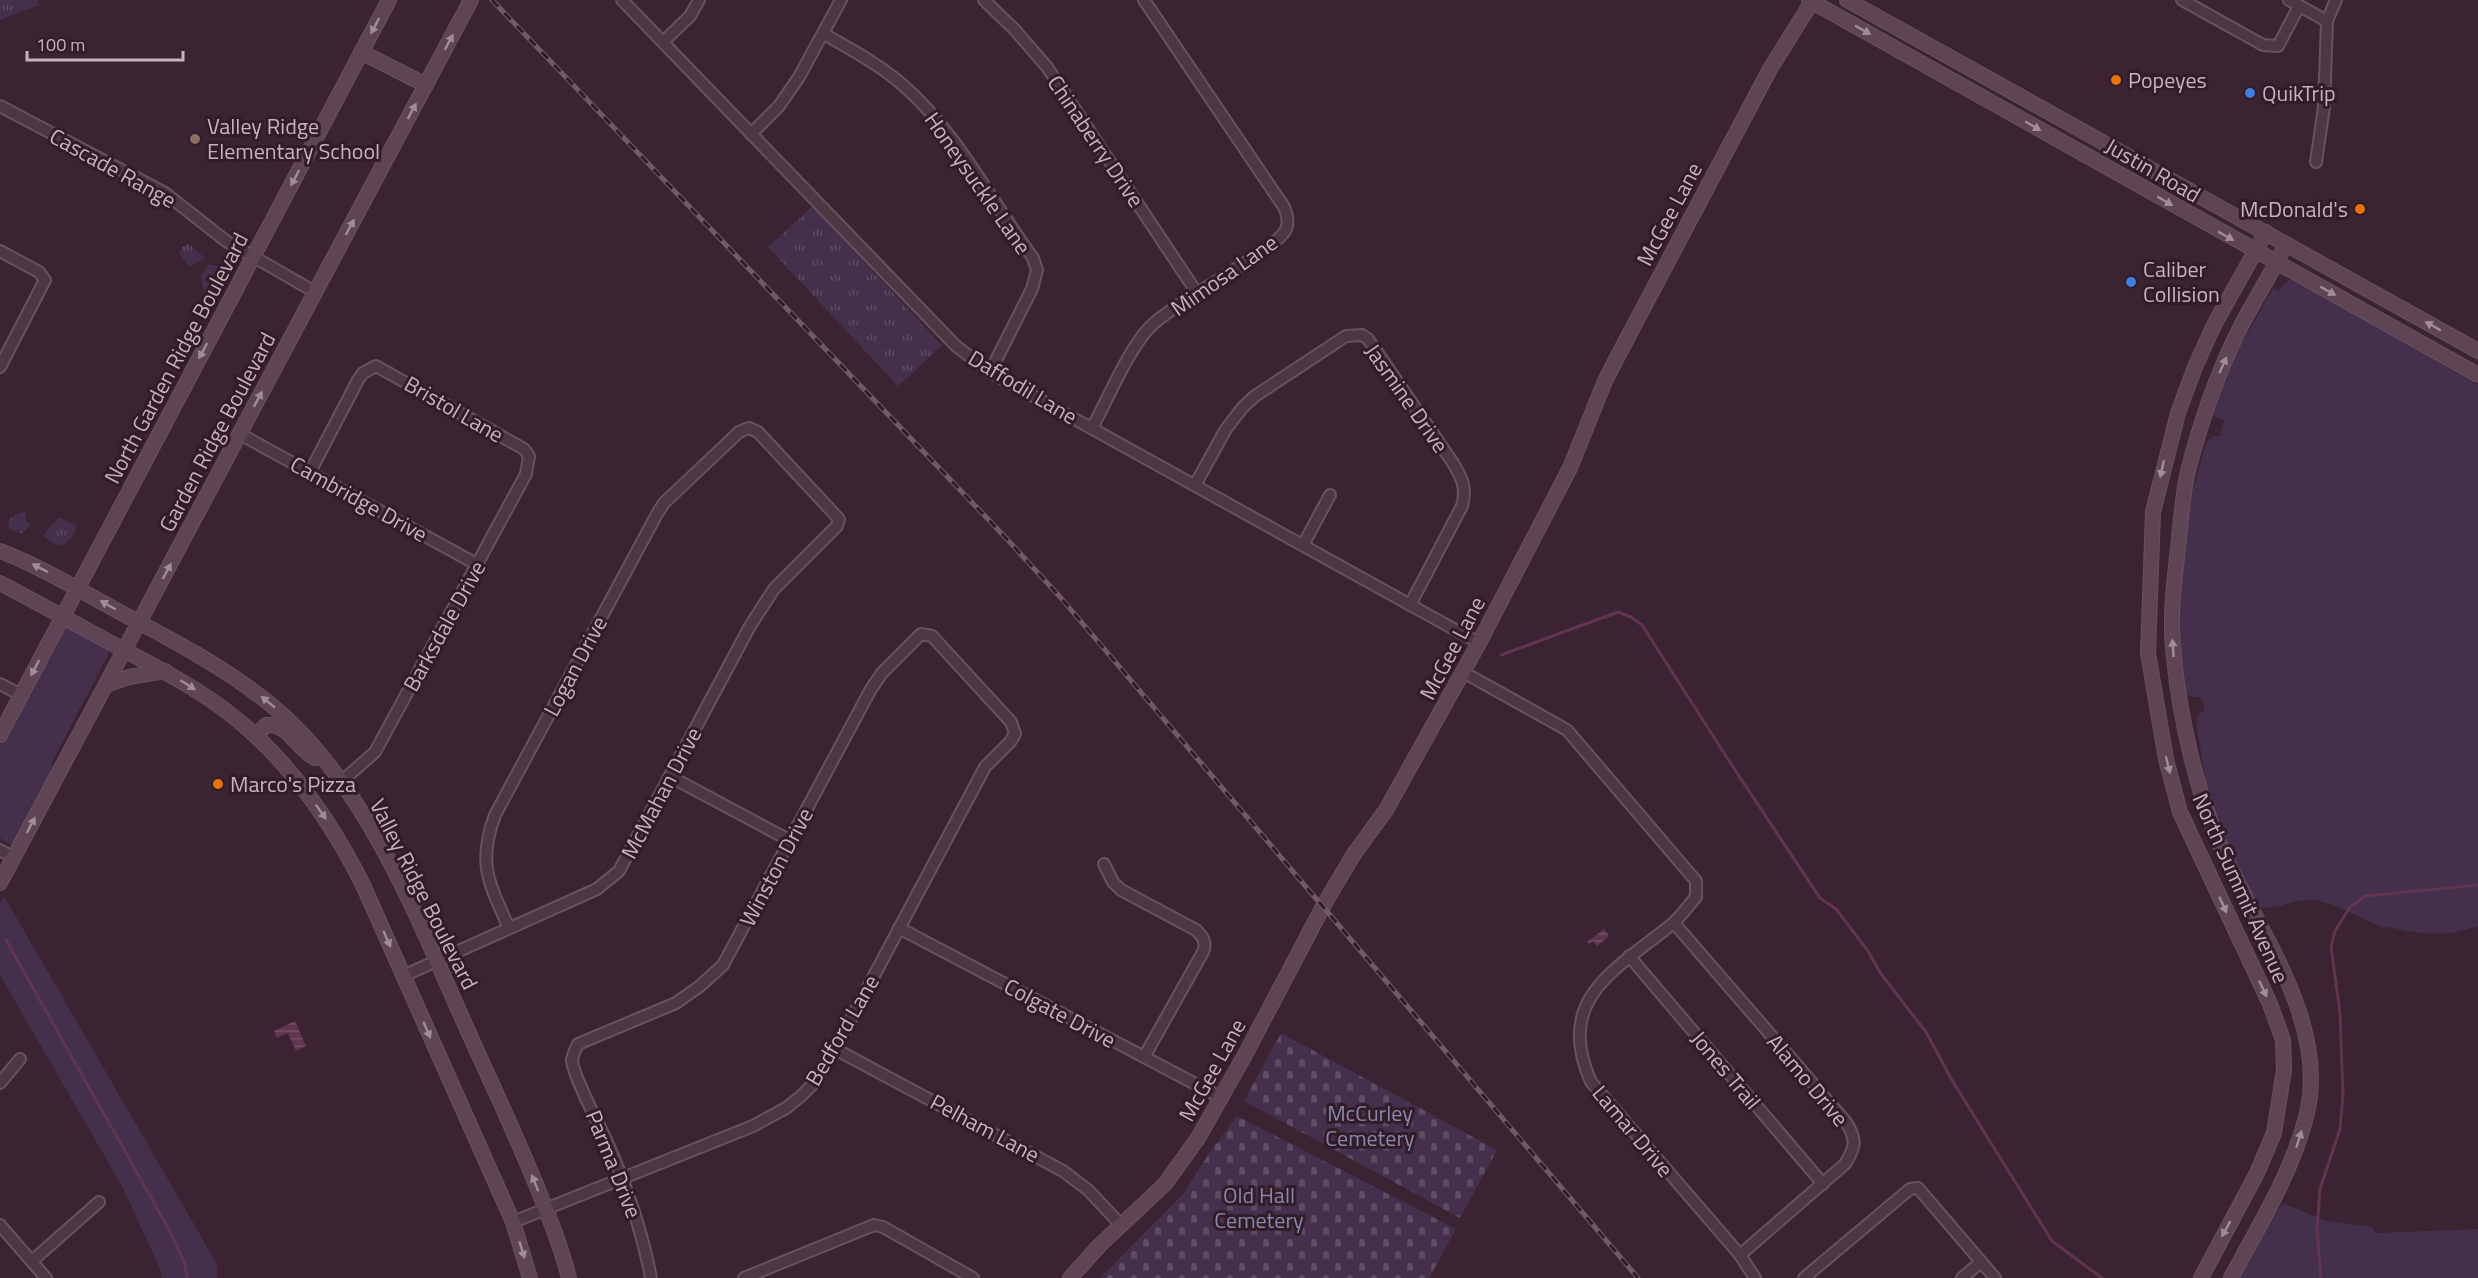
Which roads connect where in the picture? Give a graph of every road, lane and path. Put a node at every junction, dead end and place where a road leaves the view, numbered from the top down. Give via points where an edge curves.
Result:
1 (389, 0) edge
2 (471, 0) edge
3 (622, 0) edge
4 (699, 0) edge
5 (841, 0) edge
6 (984, 0) edge
7 (1144, 0) edge
8 (1847, 0) edge
9 (2182, 0) edge
10 (2336, 0) edge
11 (1811, 1) edge
12 (2294, 3) edge
13 (2327, 21) junction
14 (824, 34) junction
15 (663, 42) junction
16 (362, 52) junction
17 (426, 85) junction
18 (0, 106) edge
19 (752, 134) junction
20 (2316, 162) dead end
21 (2266, 232) junction
22 (2286, 244) junction
23 (0, 251) edge
24 (2255, 252) junction
25 (253, 257) junction
26 (2277, 263) junction
27 (315, 292) junction
28 (1197, 292) junction
29 (2478, 351) edge
30 (0, 367) edge
31 (990, 372) junction
32 (2478, 375) edge
33 (2178, 413) junction
34 (2204, 417) junction
35 (1092, 428) junction
36 (739, 432) joint
37 (240, 434) junction
38 (529, 459) joint
39 (310, 472) junction
40 (1196, 485) junction
41 (1330, 495) dead end
42 (1303, 545) junction
43 (0, 551) edge
44 (478, 565) junction
45 (0, 583) edge
46 (78, 588) junction
47 (1410, 605) junction
48 (63, 616) junction
49 (139, 622) junction
50 (1479, 644) junction
51 (124, 650) junction
52 (165, 671) junction
53 (1463, 672) junction
54 (0, 684) edge
55 (106, 685) junction
56 (21, 695) junction
57 (2182, 706) junction
58 (2156, 708) junction
59 (1011, 722) joint
60 (0, 735) edge
61 (256, 736) junction
62 (325, 762) junction
63 (670, 777) junction
64 (341, 782) junction
65 (789, 840) junction
66 (0, 850) edge
67 (14, 858) junction
68 (1104, 864) dead end
69 (0, 884) edge
70 (1674, 923) junction
71 (2259, 926) junction
72 (509, 928) junction
73 (899, 928) junction
74 (2238, 936) junction
75 (1629, 956) junction
76 (436, 960) junction
77 (403, 976) junction
78 (835, 1049) junction
79 (574, 1052) joint
80 (1144, 1057) junction
81 (20, 1059) dead end
82 (0, 1083) edge
83 (1222, 1098) junction
84 (622, 1177) junction
85 (2253, 1181) junction
86 (1823, 1184) junction
87 (2276, 1193) junction
88 (99, 1202) dead end
89 (546, 1209) junction
90 (513, 1222) junction
91 (0, 1226) edge
92 (1122, 1226) junction
93 (1740, 1255) junction
94 (32, 1261) junction
95 (1981, 1262) junction
96 (956, 1274) edge
97 (46, 1278) edge
98 (530, 1278) edge
99 (569, 1278) edge
100 (651, 1278) edge
101 (744, 1278) edge
102 (973, 1278) edge
103 (1070, 1278) edge
104 (1755, 1278) edge
105 (1804, 1278) edge
106 (1962, 1278) edge
107 (1995, 1278) edge
108 (2202, 1278) edge
109 (2231, 1278) edge

1 -> 16 main road, North Garden Ridge Boulevard
17 -> 2 main road, Garden Ridge Boulevard
3 - 15 street, Daffodil Lane
4 - 15 street via 690,16
5 - 14 street
6 - 28 street, Chinaberry Drive via 1047,67
7 - 28 street, Mimosa Lane via 1287,214 1286,231 1270,246
8 - 21 main road, Justin Road
9 - 12 street via 2263,45 2278,46
10 - 13 street
11 -> 24 main road, Justin Road
11 - 50 main road, McGee Lane via 1766,75 1621,350 1570,468
12 - 13 street
13 - 20 street via 2324,106
14 - 19 street via 780,106
14 - 31 street, Honeysuckle Lane via 886,71 928,111 960,150 1033,258 1037,270 1032,289
15 - 19 street, Daffodil Lane
16 - 17 main road
16 -> 25 main road, North Garden Ridge Boulevard
27 -> 17 main road, Garden Ridge Boulevard
18 - 25 street, Cascade Range via 165,193
19 - 31 street, Daffodil Lane via 956,346
21 - 22 main road, Justin Road
21 - 24 main road, North Summit Avenue
22 - 26 main road, North Summit Avenue
29 -> 22 main road, Justin Road
23 - 30 street via 39,272 45,280
24 - 26 main road, Justin Road
24 - 33 main road, North Summit Avenue via 2214,325
25 - 27 street, Cascade Range
25 -> 46 main road, North Garden Ridge Boulevard
26 -> 32 main road, Justin Road
34 -> 26 main road, North Summit Avenue via 2236,335
37 -> 27 main road, Garden Ridge Boulevard
28 - 35 street, Mimosa Lane via 1147,330
31 - 35 street, Daffodil Lane
33 - 34 main road
33 -> 58 main road, North Summit Avenue via 2153,512 2148,653
57 -> 34 main road, North Summit Avenue via 2170,612 2188,473
35 - 40 street, Daffodil Lane
36 - 63 street, McMahan Drive via 749,428 758,432 839,519 832,532 774,590 750,626
36 - 72 street, Logan Drive via 664,503 495,815 488,835 486,868
37 - 39 street, Cambridge Drive
49 -> 37 main road, Garden Ridge Boulevard
38 - 39 street, Bristol Lane via 524,449 392,373 373,366 358,380
38 - 44 street, Barksdale Drive via 526,474
39 - 44 street, Cambridge Drive
40 - 42 street, Daffodil Lane
40 - 47 street, Jasmine Drive via 1226,429 1255,396 1346,336 1368,339 1453,463 1465,490 1462,506
41 - 42 street
42 - 47 street, Daffodil Lane
46 -> 43 main road, Valley Ridge Boulevard
44 - 64 street, Barksdale Drive via 375,752
45 - 48 main road
46 - 48 main road, North Garden Ridge Boulevard
49 -> 46 main road, Valley Ridge Boulevard
47 - 50 street, Daffodil Lane
48 - 51 main road
48 -> 56 main road, North Garden Ridge Boulevard
49 - 51 main road, Garden Ridge Boulevard
62 -> 49 main road, Valley Ridge Boulevard via 265,700 221,669
50 - 53 main road, McGee Lane
51 - 52 main road
51 - 55 main road, Garden Ridge Boulevard
52 - 55 main road
52 -> 61 main road via 206,696
53 - 70 street, Lamar Drive via 1567,730 1696,881 1696,897
53 - 83 main road, McGee Lane via 1386,810 1326,901
54 - 56 street
67 -> 55 main road, Garden Ridge Boulevard
56 - 60 main road, North Garden Ridge Boulevard
57 - 58 main road
57 - 71 main road, North Summit Avenue via 2196,771 2219,844
58 -> 74 main road, North Summit Avenue via 2180,812
59 - 65 street, Winston Drive via 932,636 921,634 871,689
59 - 73 street, Bedford Lane via 1015,734 985,767
61 - 62 main road via 266,726 278,726 309,755
61 -> 77 main road via 304,788 345,849
62 - 64 main road, Valley Ridge Boulevard
63 - 65 street
63 - 72 street, McMahan Drive via 619,871 609,881
64 - 76 main road, Valley Ridge Boulevard via 381,845
65 - 79 street, Winston Drive via 736,944 716,972 682,999 578,1044
66 - 67 street
67 - 69 main road, Garden Ridge Boulevard
68 - 80 street via 1121,890 1204,937 1203,952
70 - 75 street, Lamar Drive
70 - 86 street, Alamo Drive via 1855,1137 1853,1152 1845,1164
71 - 74 main road
87 -> 71 main road, North Summit Avenue via 2308,1111 2310,1072 2304,1026
72 - 76 street, McMahan Drive
73 - 78 street, Bedford Lane
73 - 80 street, Colgate Drive
74 -> 85 main road, North Summit Avenue via 2283,1040 2284,1070 2274,1133
75 - 86 street, Jones Trail
75 - 93 street, Lamar Drive via 1588,998 1582,1015 1581,1060 1591,1082
76 - 77 street, McMahan Drive
89 -> 76 main road, Valley Ridge Boulevard
77 -> 90 main road
78 - 84 street, Bedford Lane via 814,1083 786,1108
78 - 92 street, Pelham Lane via 1063,1171 1088,1190
79 - 84 street, Parma Drive via 575,1072
80 - 83 street, Colgate Drive
81 - 82 street
83 - 92 main road, McGee Lane via 1182,1163
84 - 89 street, Bedford Lane
84 - 100 street, Parma Drive via 642,1235
85 - 87 main road
85 -> 108 main road, North Summit Avenue
86 - 93 street, Alamo Drive
87 - 109 main road, North Summit Avenue
88 - 94 street
89 - 90 street, Bedford Lane
89 - 99 main road, Valley Ridge Boulevard
90 -> 98 main road
91 - 94 street
92 - 103 main road, McGee Lane
93 - 104 street, Lamar Drive
94 - 97 street
95 - 105 street via 1918,1188 1910,1189
95 - 106 street
95 - 107 street
96 - 101 street via 874,1225
96 - 102 street

